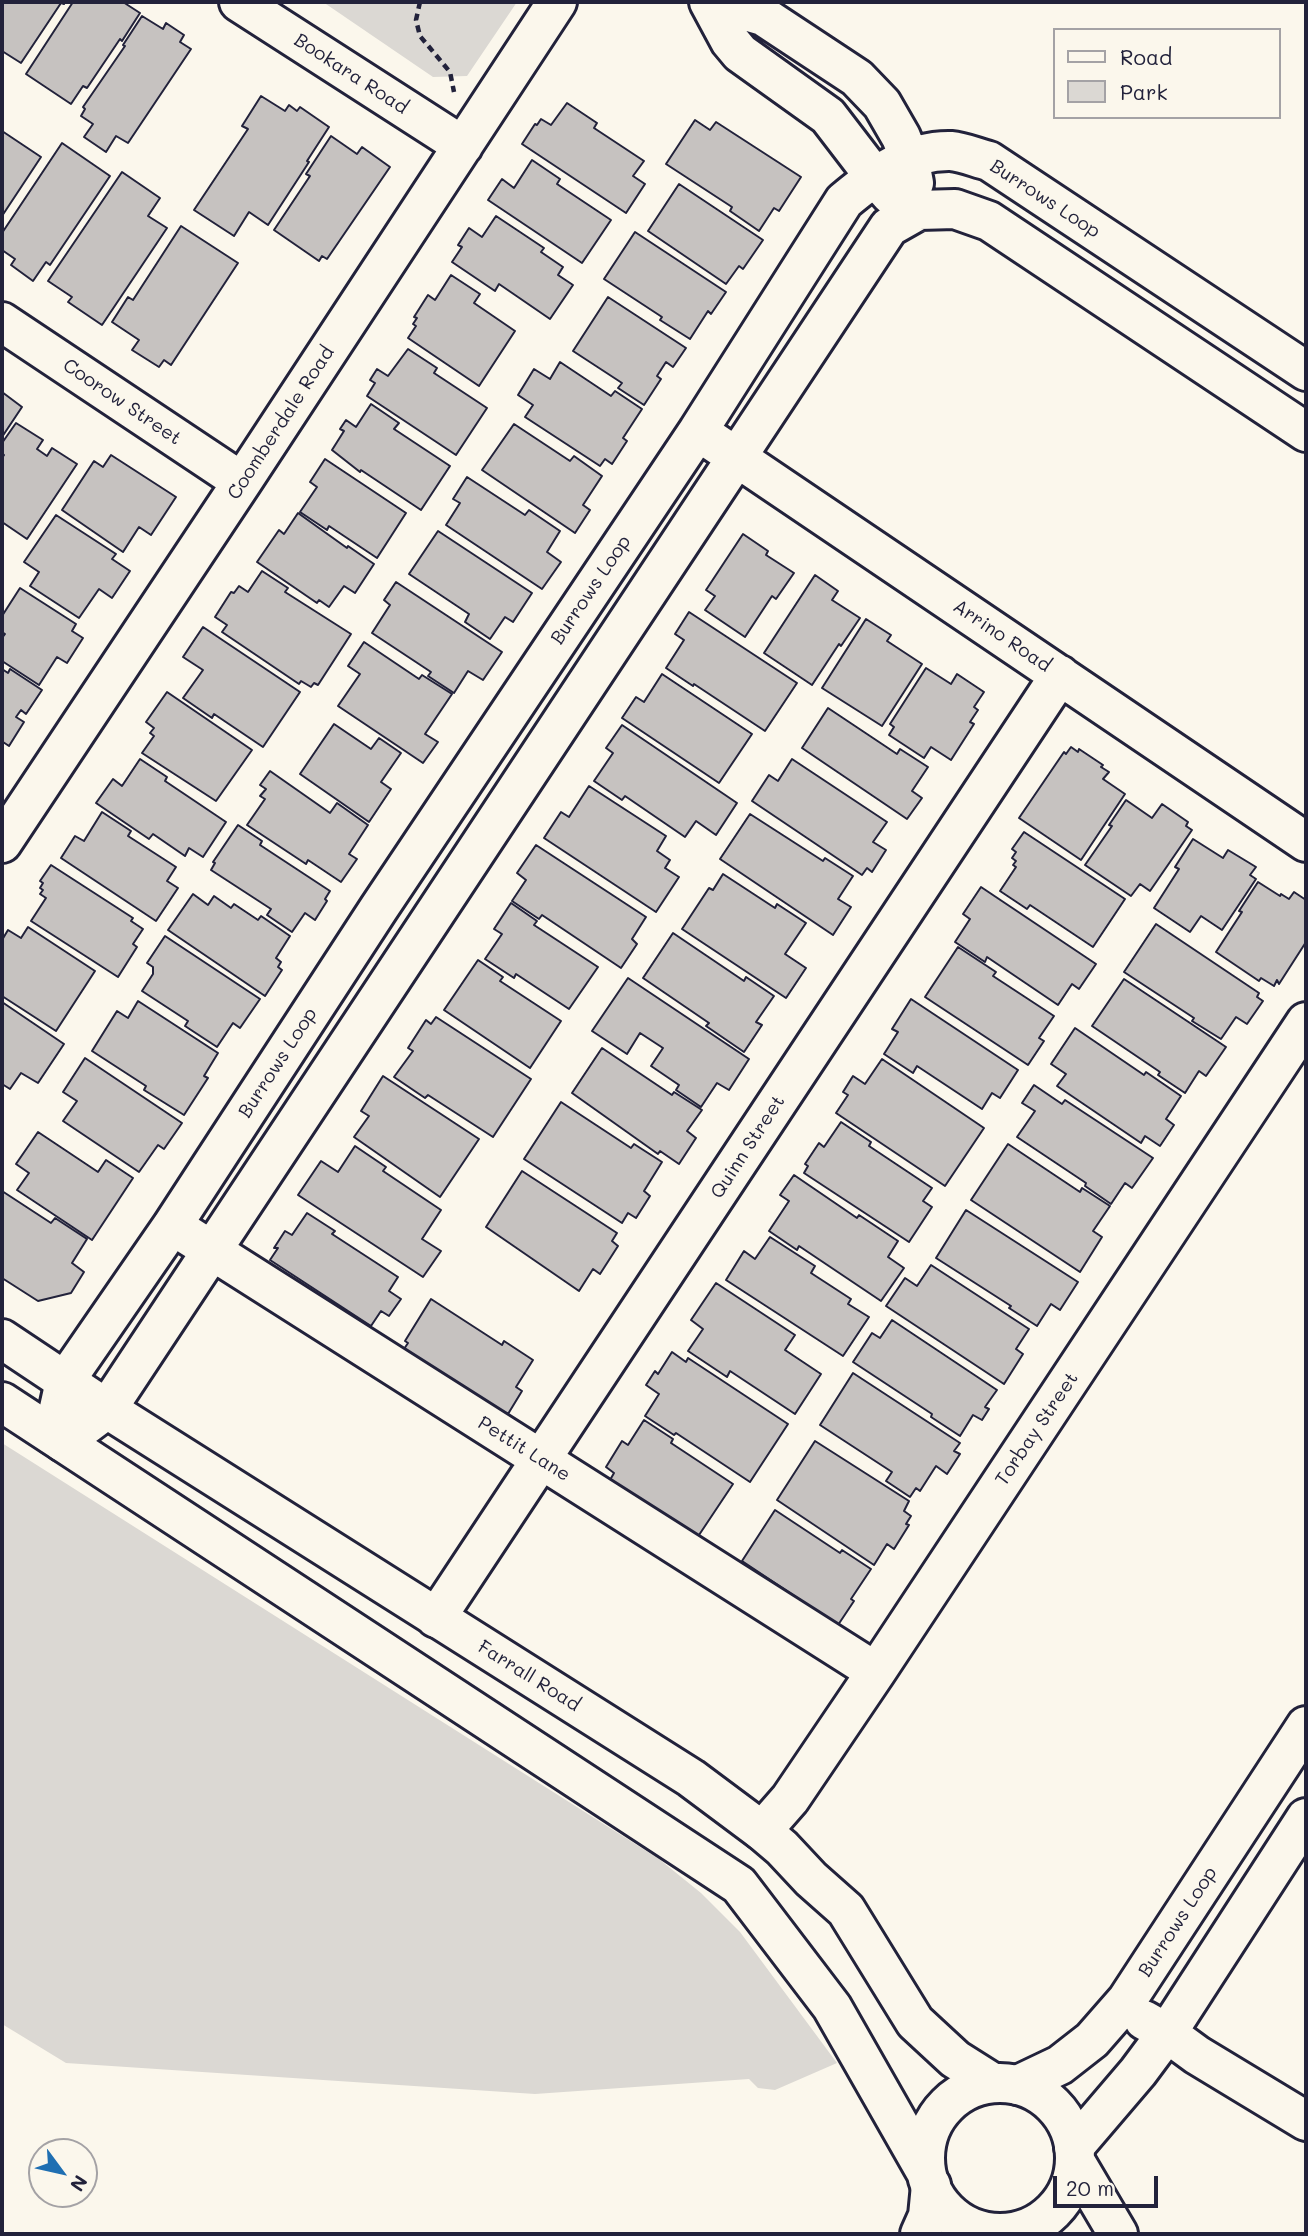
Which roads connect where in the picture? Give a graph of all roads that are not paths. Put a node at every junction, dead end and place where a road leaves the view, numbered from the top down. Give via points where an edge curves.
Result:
1 (239, 2) edge
2 (557, 2) edge
3 (709, 2) edge
4 (716, 2) edge
5 (463, 146) junction
6 (909, 157) junction
7 (874, 176) junction
8 (914, 212) junction
9 (1070, 214) junction
10 (1041, 257) junction
11 (1212, 309) junction
12 (2, 323) edge
13 (1184, 351) junction
14 (1306, 371) edge
15 (698, 431) junction
16 (1306, 432) edge
17 (737, 457) junction
18 (242, 482) junction
19 (581, 605) junction
20 (621, 631) junction
21 (1060, 675) junction
22 (480, 757) junction
23 (521, 783) junction
24 (6, 827) edge
25 (1306, 842) edge
26 (379, 908) junction
27 (421, 935) junction
28 (1306, 1022) edge
29 (279, 1062) junction
30 (318, 1088) junction
31 (172, 1226) junction
32 (210, 1251) junction
33 (2, 1339) edge
34 (65, 1381) junction
35 (2, 1402) edge
36 (107, 1409) junction
37 (58, 1438) junction
38 (542, 1460) junction
39 (436, 1618) junction
40 (876, 1672) junction
41 (1306, 1726) edge
42 (1259, 1798) junction
43 (1304, 1821) edge
44 (762, 1831) junction
45 (1120, 2008) junction
46 (1167, 2033) junction
47 (1006, 2084) junction
48 (1306, 2121) edge
49 (1075, 2154) junction
50 (929, 2178) junction
51 (1004, 2233) edge
52 (920, 2234) edge
53 (1118, 2234) edge

1 - 5 street, Bookara Road
2 - 5 street, Coomberdale Road
3 - 7 street via 740,53 828,116
4 - 6 street via 763,16 857,78 882,104
5 - 18 street, Coomberdale Road
6 - 7 street, Burrows Loop
6 - 8 street
6 - 9 street, Burrows Loop via 953,151 989,161
7 - 8 street
7 - 15 street, Burrows Loop via 844,201
8 - 10 street via 955,209 989,221
8 - 17 street via 889,227
9 - 10 street
9 - 11 street, Burrows Loop
10 - 13 street
11 - 13 street
11 - 14 street, Burrows Loop
12 - 18 street, Coorow Street
13 - 16 street
15 - 17 street, Arrino Road
15 - 19 street, Burrows Loop
17 - 20 street
17 - 21 street, Arrino Road
18 - 24 street, Coomberdale Road
19 - 20 street
19 - 22 street, Burrows Loop
20 - 23 street
21 - 25 street, Arrino Road
21 - 38 street, Quinn Street
22 - 23 street
22 - 26 street, Burrows Loop
23 - 27 street
26 - 27 street
26 - 29 street, Burrows Loop
27 - 30 street
28 - 40 street, Torbay Street
29 - 30 street
29 - 31 street, Burrows Loop
30 - 32 street
31 - 32 street, Pettit Lane
31 - 34 street, Burrows Loop
32 - 36 street
32 - 38 street, Pettit Lane
33 - 34 street, Farrall Road
34 - 36 street, Farrall Road
34 - 37 street, Burrows Loop
35 - 37 street
36 - 37 street
36 - 39 street, Farrall Road
37 - 50 street via 740,1885 832,2007
38 - 39 street, Quinn Street
38 - 40 street, Pettit Lane
39 - 44 street, Farrall Road via 691,1778
40 - 44 street, Torbay Street via 790,1799
41 - 42 street, Burrows Loop
42 - 43 street
42 - 45 street, Burrows Loop
43 - 46 street
44 - 47 street, Farrall Road via 846,1910 915,2022 955,2059
45 - 46 street
45 - 47 street, Burrows Loop via 1092,2040 1060,2065
46 - 48 street
46 - 49 street
47 - 49 street via 1042,2095 1061,2113
47 - 50 street via 968,2091 947,2105 933,2125 926,2148
49 - 51 street via 1070,2186 1057,2208 1038,2223
49 - 53 street
50 - 51 street via 949,2214 969,2227
50 - 52 street via 928,2216

